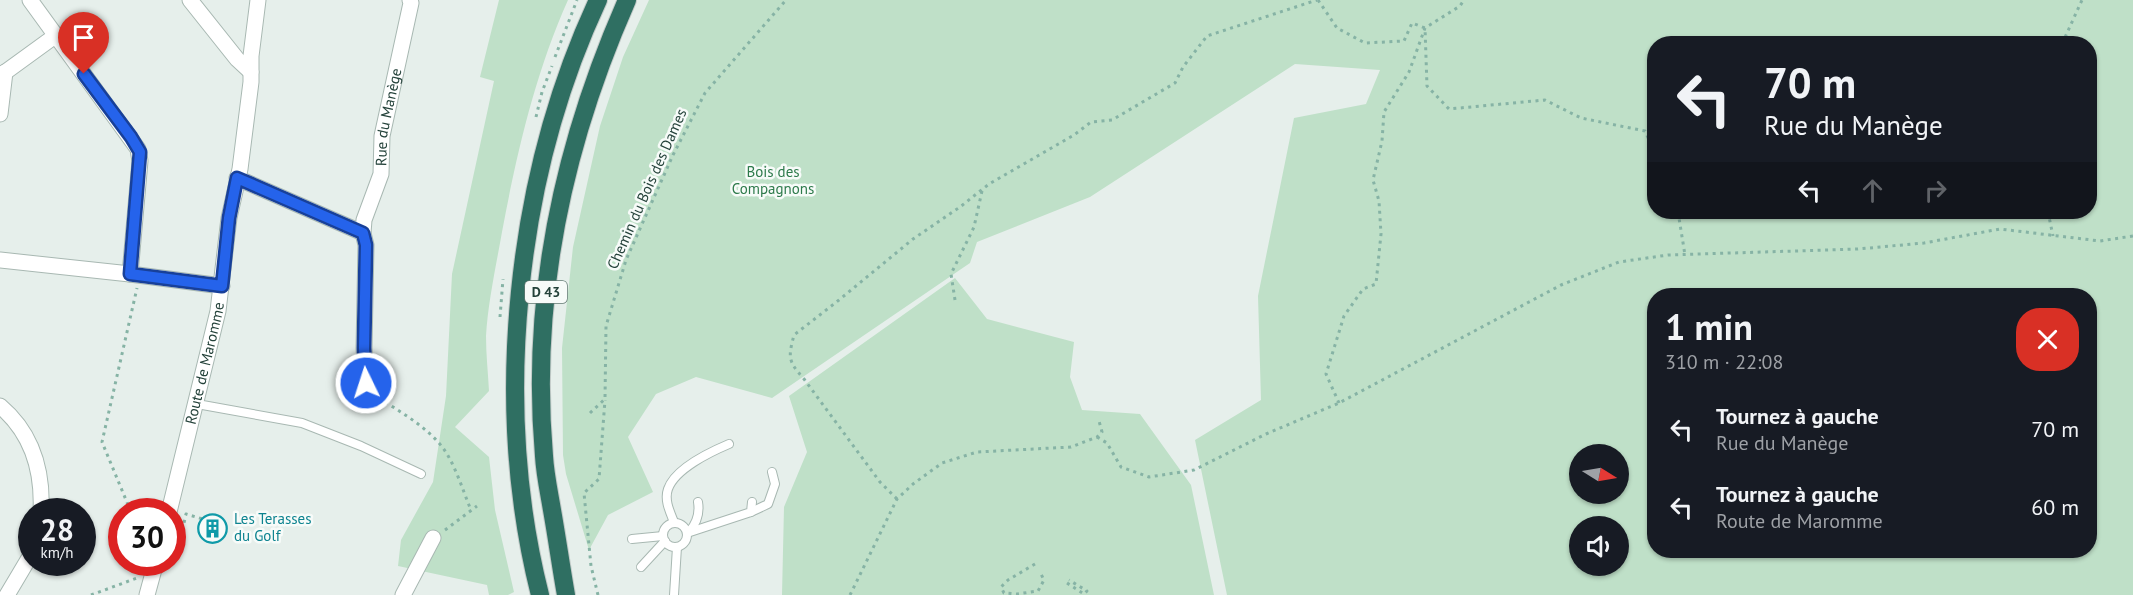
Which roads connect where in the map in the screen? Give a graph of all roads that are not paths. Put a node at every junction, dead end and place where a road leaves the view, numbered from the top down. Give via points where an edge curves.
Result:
1 (30, 0) edge
2 (190, 0) edge
3 (258, 0) edge
4 (410, 0) edge
5 (598, 0) edge
6 (627, 0) edge
7 (55, 36) junction
8 (251, 72) junction
9 (2, 74) edge
10 (0, 114) edge
11 (237, 178) junction
12 (363, 233) junction
13 (0, 260) edge
14 (135, 274) junction
15 (222, 286) junction
16 (366, 383) road end
17 (197, 404) junction
18 (0, 406) edge
19 (729, 444) dead end
20 (772, 472) dead end
21 (421, 474) dead end
22 (41, 498) edge
23 (173, 498) edge
24 (698, 502) dead end
25 (752, 502) dead end
26 (751, 512) junction
27 (674, 522) junction
28 (687, 533) junction
29 (434, 538) road end
30 (632, 539) dead end
31 (664, 539) junction
32 (677, 547) junction
33 (641, 567) dead end
34 (18, 576) edge
35 (152, 576) edge
36 (7, 595) edge
37 (147, 595) edge
38 (403, 595) edge
39 (540, 595) edge
40 (566, 595) edge
41 (674, 595) edge

1 - 7 street
2 - 8 street
3 - 8 street, Route de Maromme
4 - 12 street, Rue du Manège via 382,136 381,174
5 - 39 highway, D 43 via 571,66 545,154 521,291 516,403 519,460
6 - 40 highway, D 43 via 602,56 569,160 545,299 541,378 544,457
7 - 9 street
7 - 14 street via 140,152
8 - 11 street, Route de Maromme
9 - 10 street
11 - 12 street
11 - 15 street, Route de Maromme
12 - 16 street, Rue du Manège
13 - 14 street
14 - 15 street
15 - 17 street, Route de Maromme
17 - 21 lane via 302,423
17 - 23 street, Route de Maromme
18 - 22 street via 20,427 35,455
19 - 27 lane via 698,458 672,481 667,501
20 - 26 lane via 775,484 768,504
24 - 28 lane via 698,516
25 - 26 lane
26 - 28 lane
27 - 28 lane
27 - 31 lane via 664,528
28 - 32 lane via 684,544
29 - 38 street
30 - 31 lane
31 - 32 lane
31 - 33 lane
32 - 41 lane
34 - 36 street
35 - 37 street

